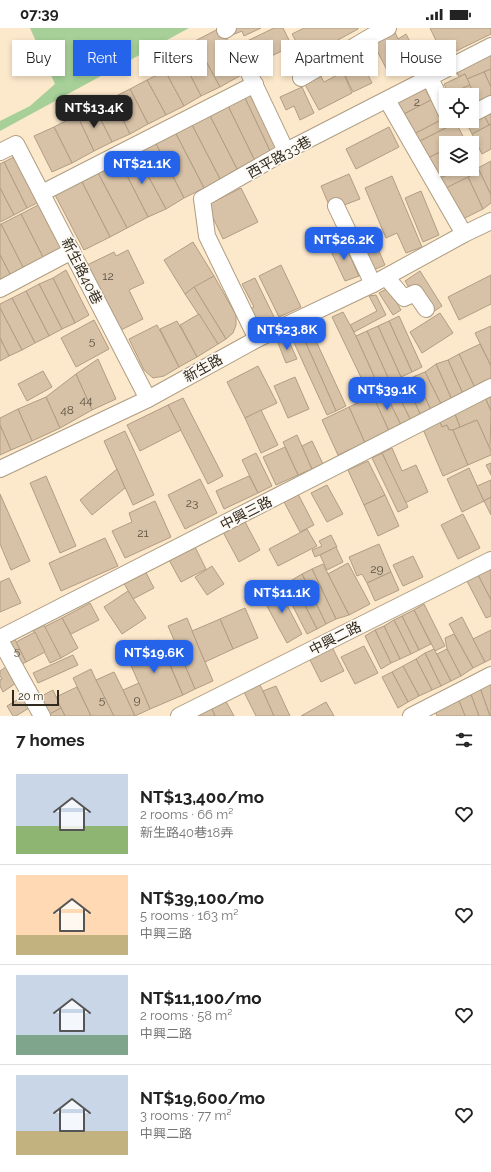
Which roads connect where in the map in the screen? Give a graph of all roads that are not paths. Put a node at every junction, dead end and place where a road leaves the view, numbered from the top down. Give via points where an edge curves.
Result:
1 (388, 28) edge
2 (491, 46) edge
3 (251, 76) edge
4 (301, 78) dead end
5 (430, 78) junction
6 (255, 84) junction
7 (439, 97) edge
8 (387, 100) junction
9 (491, 104) edge
10 (479, 110) edge
11 (0, 152) edge
12 (286, 152) junction
13 (42, 192) junction
14 (336, 206) dead end
15 (491, 221) edge
16 (464, 234) junction
17 (72, 251) junction
18 (386, 276) junction
19 (372, 284) junction
20 (0, 289) edge
21 (426, 309) dead end
22 (256, 339) junction
23 (491, 387) edge
24 (148, 399) junction
25 (0, 469) edge
26 (491, 560) edge
27 (0, 639) edge
28 (491, 675) edge
29 (42, 716) edge
30 (179, 716) edge
31 (411, 716) edge

1 - 4 street
2 - 5 street, 西平路33巷
3 - 6 street
5 - 7 street
5 - 8 street, 西平路33巷
6 - 12 street
6 - 13 street
8 - 12 street, 西平路33巷
8 - 16 street
9 - 10 street
11 - 13 street, 新生路40巷 via 16,144
12 - 22 street, 西平路33巷 via 202,200 207,236
13 - 17 street, 新生路40巷
14 - 19 street
15 - 16 street, 新生路
16 - 18 street, 新生路
17 - 20 street
17 - 24 street, 新生路40巷
18 - 19 street, 新生路
18 - 21 street via 404,298 415,293
19 - 22 street, 新生路
22 - 24 street, 新生路
23 - 27 street, 中興三路
24 - 25 street, 新生路
26 - 30 street, 中興二路
27 - 29 street
28 - 31 street

